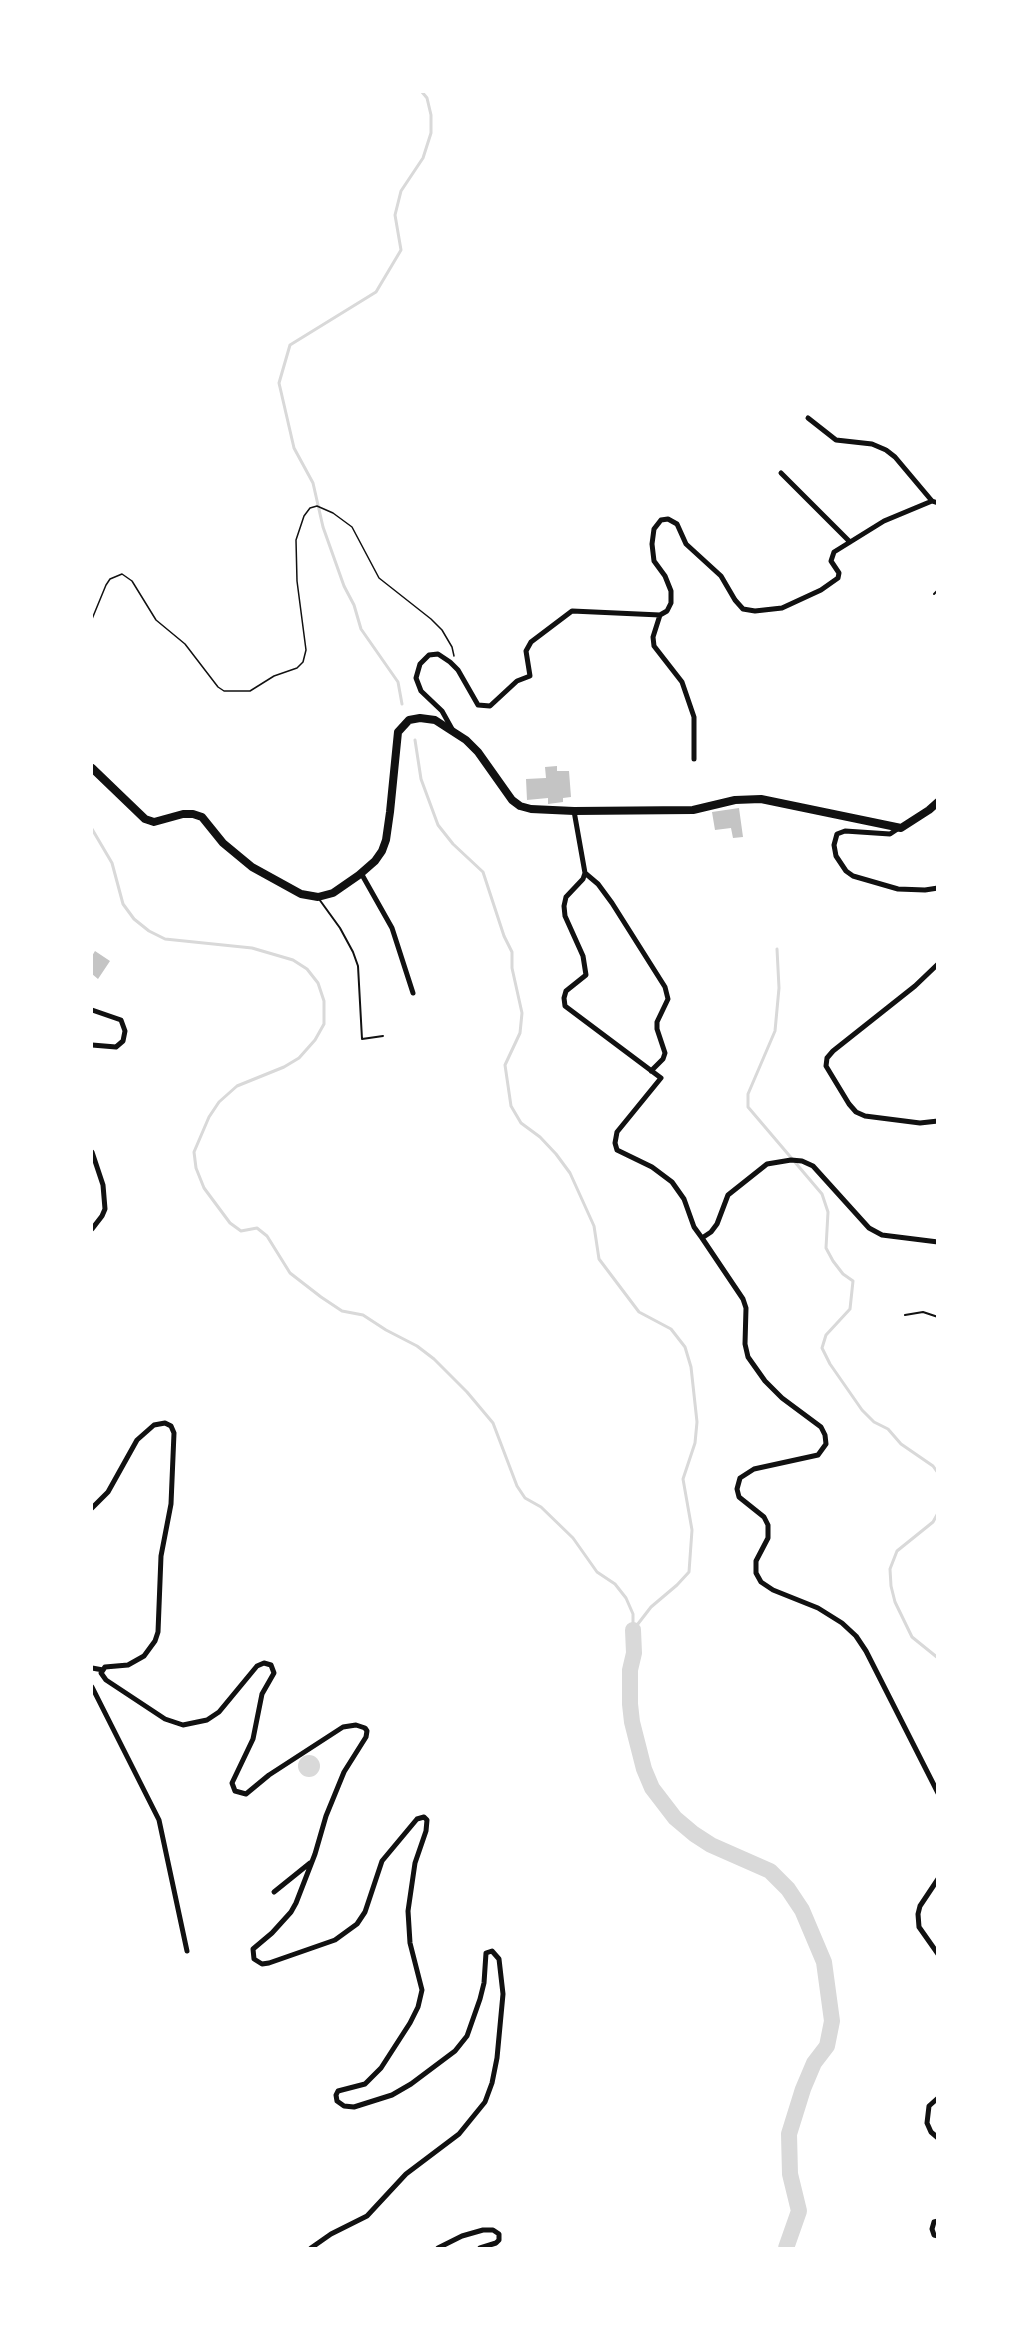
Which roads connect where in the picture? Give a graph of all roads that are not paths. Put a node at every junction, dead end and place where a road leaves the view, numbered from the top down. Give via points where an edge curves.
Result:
1 (808, 418) dead end
2 (781, 473) dead end
3 (935, 502) edge
4 (850, 542) junction
5 (938, 590) edge
6 (934, 594) dead end
7 (660, 615) junction
8 (453, 731) junction
9 (694, 759) dead end
10 (92, 768) edge
11 (938, 802) edge
12 (574, 811) junction
13 (901, 828) junction
14 (361, 873) junction
15 (585, 873) junction
16 (938, 888) edge
17 (318, 897) junction
18 (938, 964) edge
19 (413, 993) dead end
20 (92, 1010) edge
21 (383, 1036) dead end
22 (92, 1045) edge
23 (651, 1071) junction
24 (938, 1121) edge
25 (92, 1152) edge
26 (92, 1229) edge
27 (702, 1238) junction
28 (938, 1242) edge
29 (905, 1315) dead end
30 (938, 1317) edge
31 (92, 1508) edge
32 (92, 1668) edge
33 (103, 1670) junction
34 (92, 1687) edge
35 (938, 1793) edge
36 (312, 1861) junction
37 (938, 1879) edge
38 (274, 1892) dead end
39 (187, 1951) dead end
40 (938, 1954) edge
41 (938, 2098) edge
42 (938, 2138) edge
43 (938, 2221) edge
44 (938, 2236) edge
45 (311, 2248) edge
46 (438, 2248) edge
47 (480, 2248) edge

1 - 3 street via 836,440 872,444 886,450
2 - 4 street
3 - 4 street via 884,521
4 - 7 street via 831,557 838,578 798,602 754,611 743,609 735,600 721,576 686,544 677,524 661,520 654,529 654,561 665,576 671,603
5 - 6 lane
7 - 8 street via 572,611 531,642 526,651 530,676 517,681 490,706 478,705 454,666 438,654 429,655 420,664 416,678 421,691 442,711
7 - 9 street via 654,646 682,682 694,717
8 - 12 main road via 478,752 506,793 520,806
8 - 14 main road via 435,720 420,718 409,720 398,732 386,840 375,861
10 - 17 main road via 145,819 154,822 183,814 202,818 223,843 252,867 301,894
11 - 13 main road
12 - 13 main road via 693,810 735,800 761,799
12 - 15 street
13 - 16 street via 890,834 837,834 836,856 853,876 898,889
14 - 17 main road via 333,893
14 - 19 street via 392,928
15 - 23 street via 612,903 665,987 668,999 657,1029 665,1053
15 - 23 street via 566,897 564,906 586,975 566,991 564,1006
17 - 21 lane via 340,928 358,966 362,1040
18 - 24 street via 833,1051 826,1066 856,1112 909,1122
20 - 22 street via 121,1020 125,1031 123,1041 116,1047
23 - 27 street via 661,1078 617,1132 617,1150 672,1182
25 - 26 street via 105,1202 102,1216
27 - 28 street via 717,1224 728,1195 767,1164 791,1160 813,1166 860,1220 882,1235
27 - 35 street via 743,1299 748,1357 765,1382 821,1427 825,1435 826,1444 818,1455 754,1469 740,1478 739,1497 768,1524 768,1538 756,1560 756,1573 760,1582 818,1608 856,1636
29 - 30 lane via 923,1312
31 - 33 street via 108,1492 137,1440 154,1425 171,1426 171,1504 160,1572 158,1632 144,1656 128,1665 107,1666
32 - 33 street
33 - 36 street via 106,1680 165,1719 183,1725 207,1720 219,1712 257,1666 271,1665 274,1673 262,1694 253,1739 232,1783 235,1791 242,1794 343,1727 365,1728 366,1737 344,1772
34 - 39 street via 159,1820
36 - 38 street
36 - 45 street via 291,1912 253,1949 258,1963 269,1963 329,1942 357,1924 382,1862 417,1819 427,1820 408,1911 410,1943 422,1990 418,2007 373,2076 356,2087 338,2091 337,2101 344,2106 354,2107 392,2095 462,2044 483,1989 485,1956 489,1950 499,1959 502,1994 492,2083 468,2125 406,2174 367,2216
37 - 40 street via 918,1914 919,1927
41 - 42 street via 929,2106 927,2123
43 - 44 street via 932,2229
46 - 47 street via 483,2230 499,2234 496,2243

